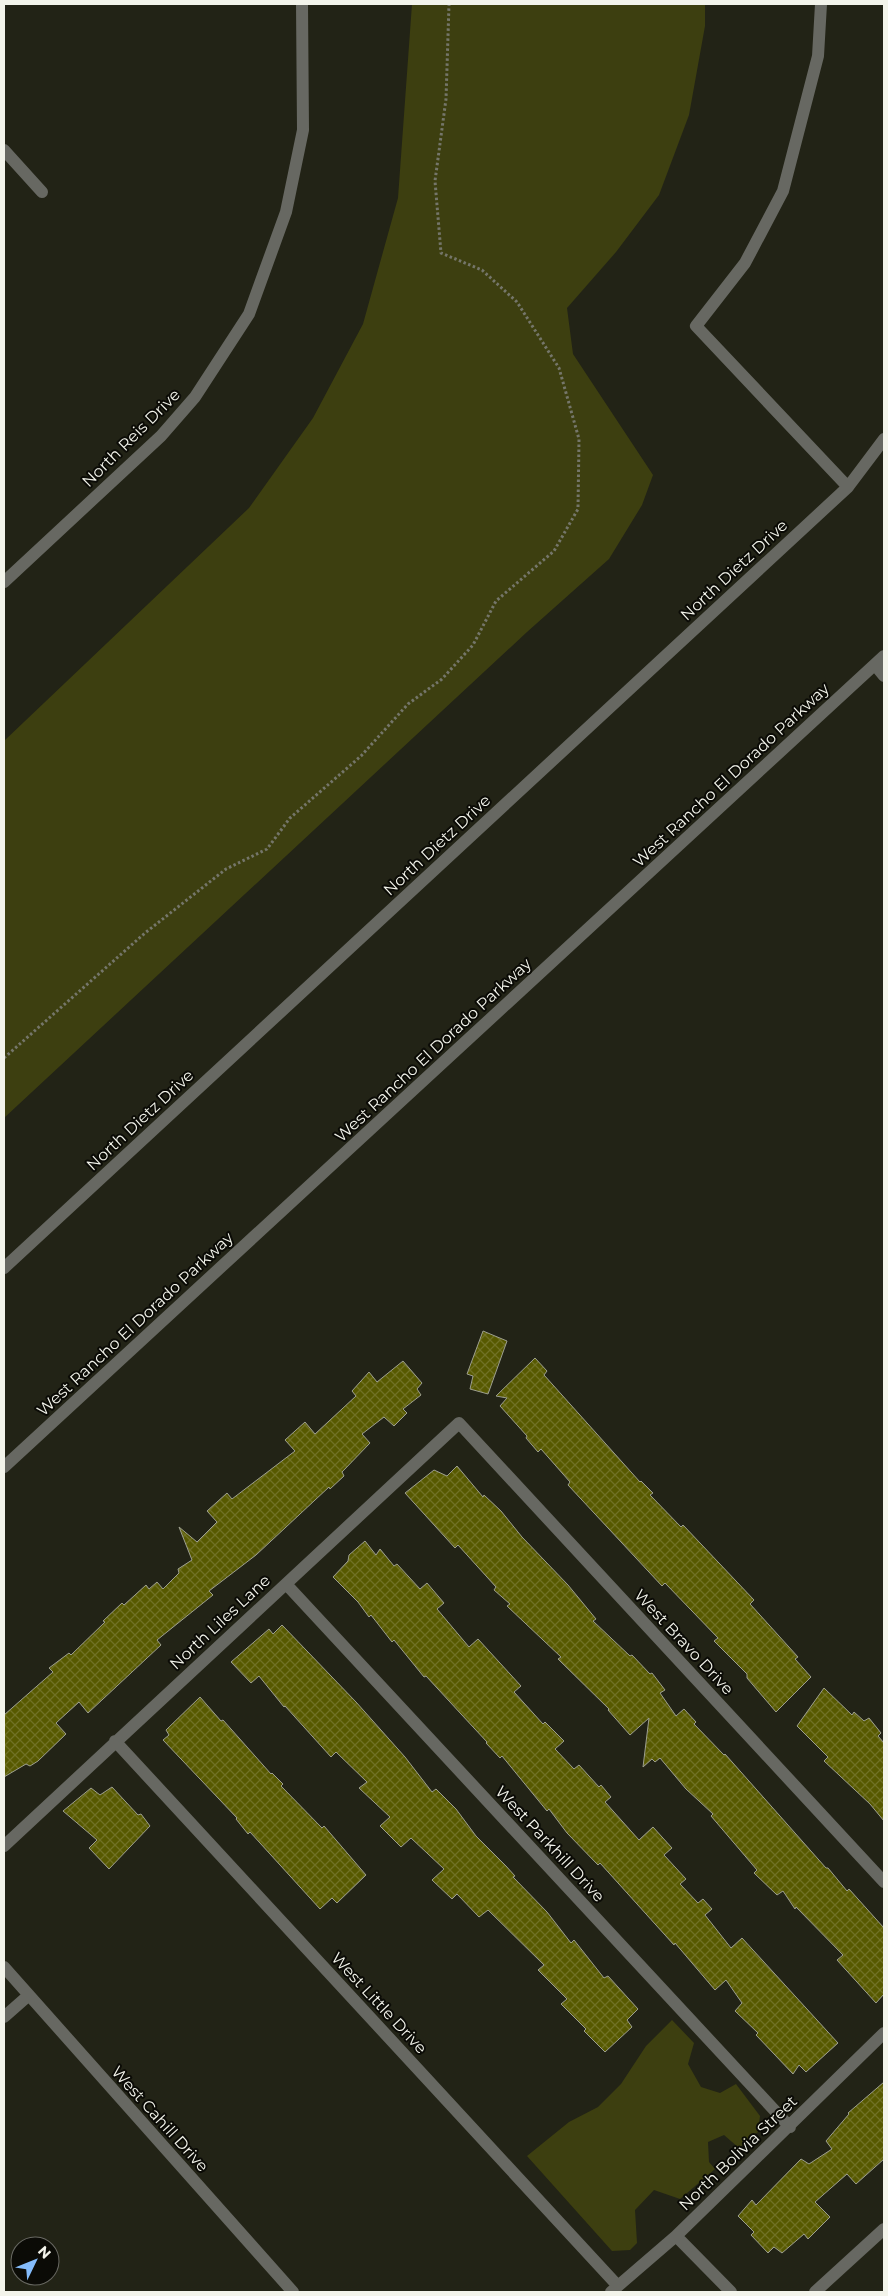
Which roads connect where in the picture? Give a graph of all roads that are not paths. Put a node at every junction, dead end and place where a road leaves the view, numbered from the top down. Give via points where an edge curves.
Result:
1 (302, 4) edge
2 (822, 4) edge
3 (4, 150) edge
4 (42, 192) dead end
5 (884, 439) edge
6 (848, 487) junction
7 (4, 582) edge
8 (884, 656) edge
9 (874, 665) junction
10 (884, 676) edge
11 (4, 1268) edge
12 (459, 1423) joint
13 (4, 1467) edge
14 (286, 1584) junction
15 (115, 1741) junction
16 (4, 1846) edge
17 (884, 1882) edge
18 (4, 1967) edge
19 (29, 1995) junction
20 (4, 2017) edge
21 (884, 2033) edge
22 (790, 2127) junction
23 (884, 2228) edge
24 (676, 2236) junction
25 (615, 2289) edge
26 (293, 2292) edge
27 (731, 2292) edge
28 (815, 2292) edge

1 - 7 street, North Reis Drive via 303,130 286,212 249,314 195,397 160,436
2 - 6 street via 818,56 783,191 745,263 696,326
3 - 4 street
5 - 6 street, North Dietz Drive
6 - 11 street, North Dietz Drive
8 - 9 street, West Rancho El Dorado Parkway
9 - 10 street
9 - 13 street, West Rancho El Dorado Parkway
12 - 14 street, North Liles Lane
12 - 17 street, West Bravo Drive
14 - 15 street, North Liles Lane
14 - 22 street, West Parkhill Drive
15 - 16 street, North Liles Lane
15 - 25 street, West Little Drive
18 - 19 street, West Cahill Drive
19 - 20 street
19 - 26 street, West Cahill Drive
21 - 22 street, North Bolivia Street
22 - 24 street, North Bolivia Street
23 - 28 street
24 - 25 street, North Bolivia Street
24 - 27 street

